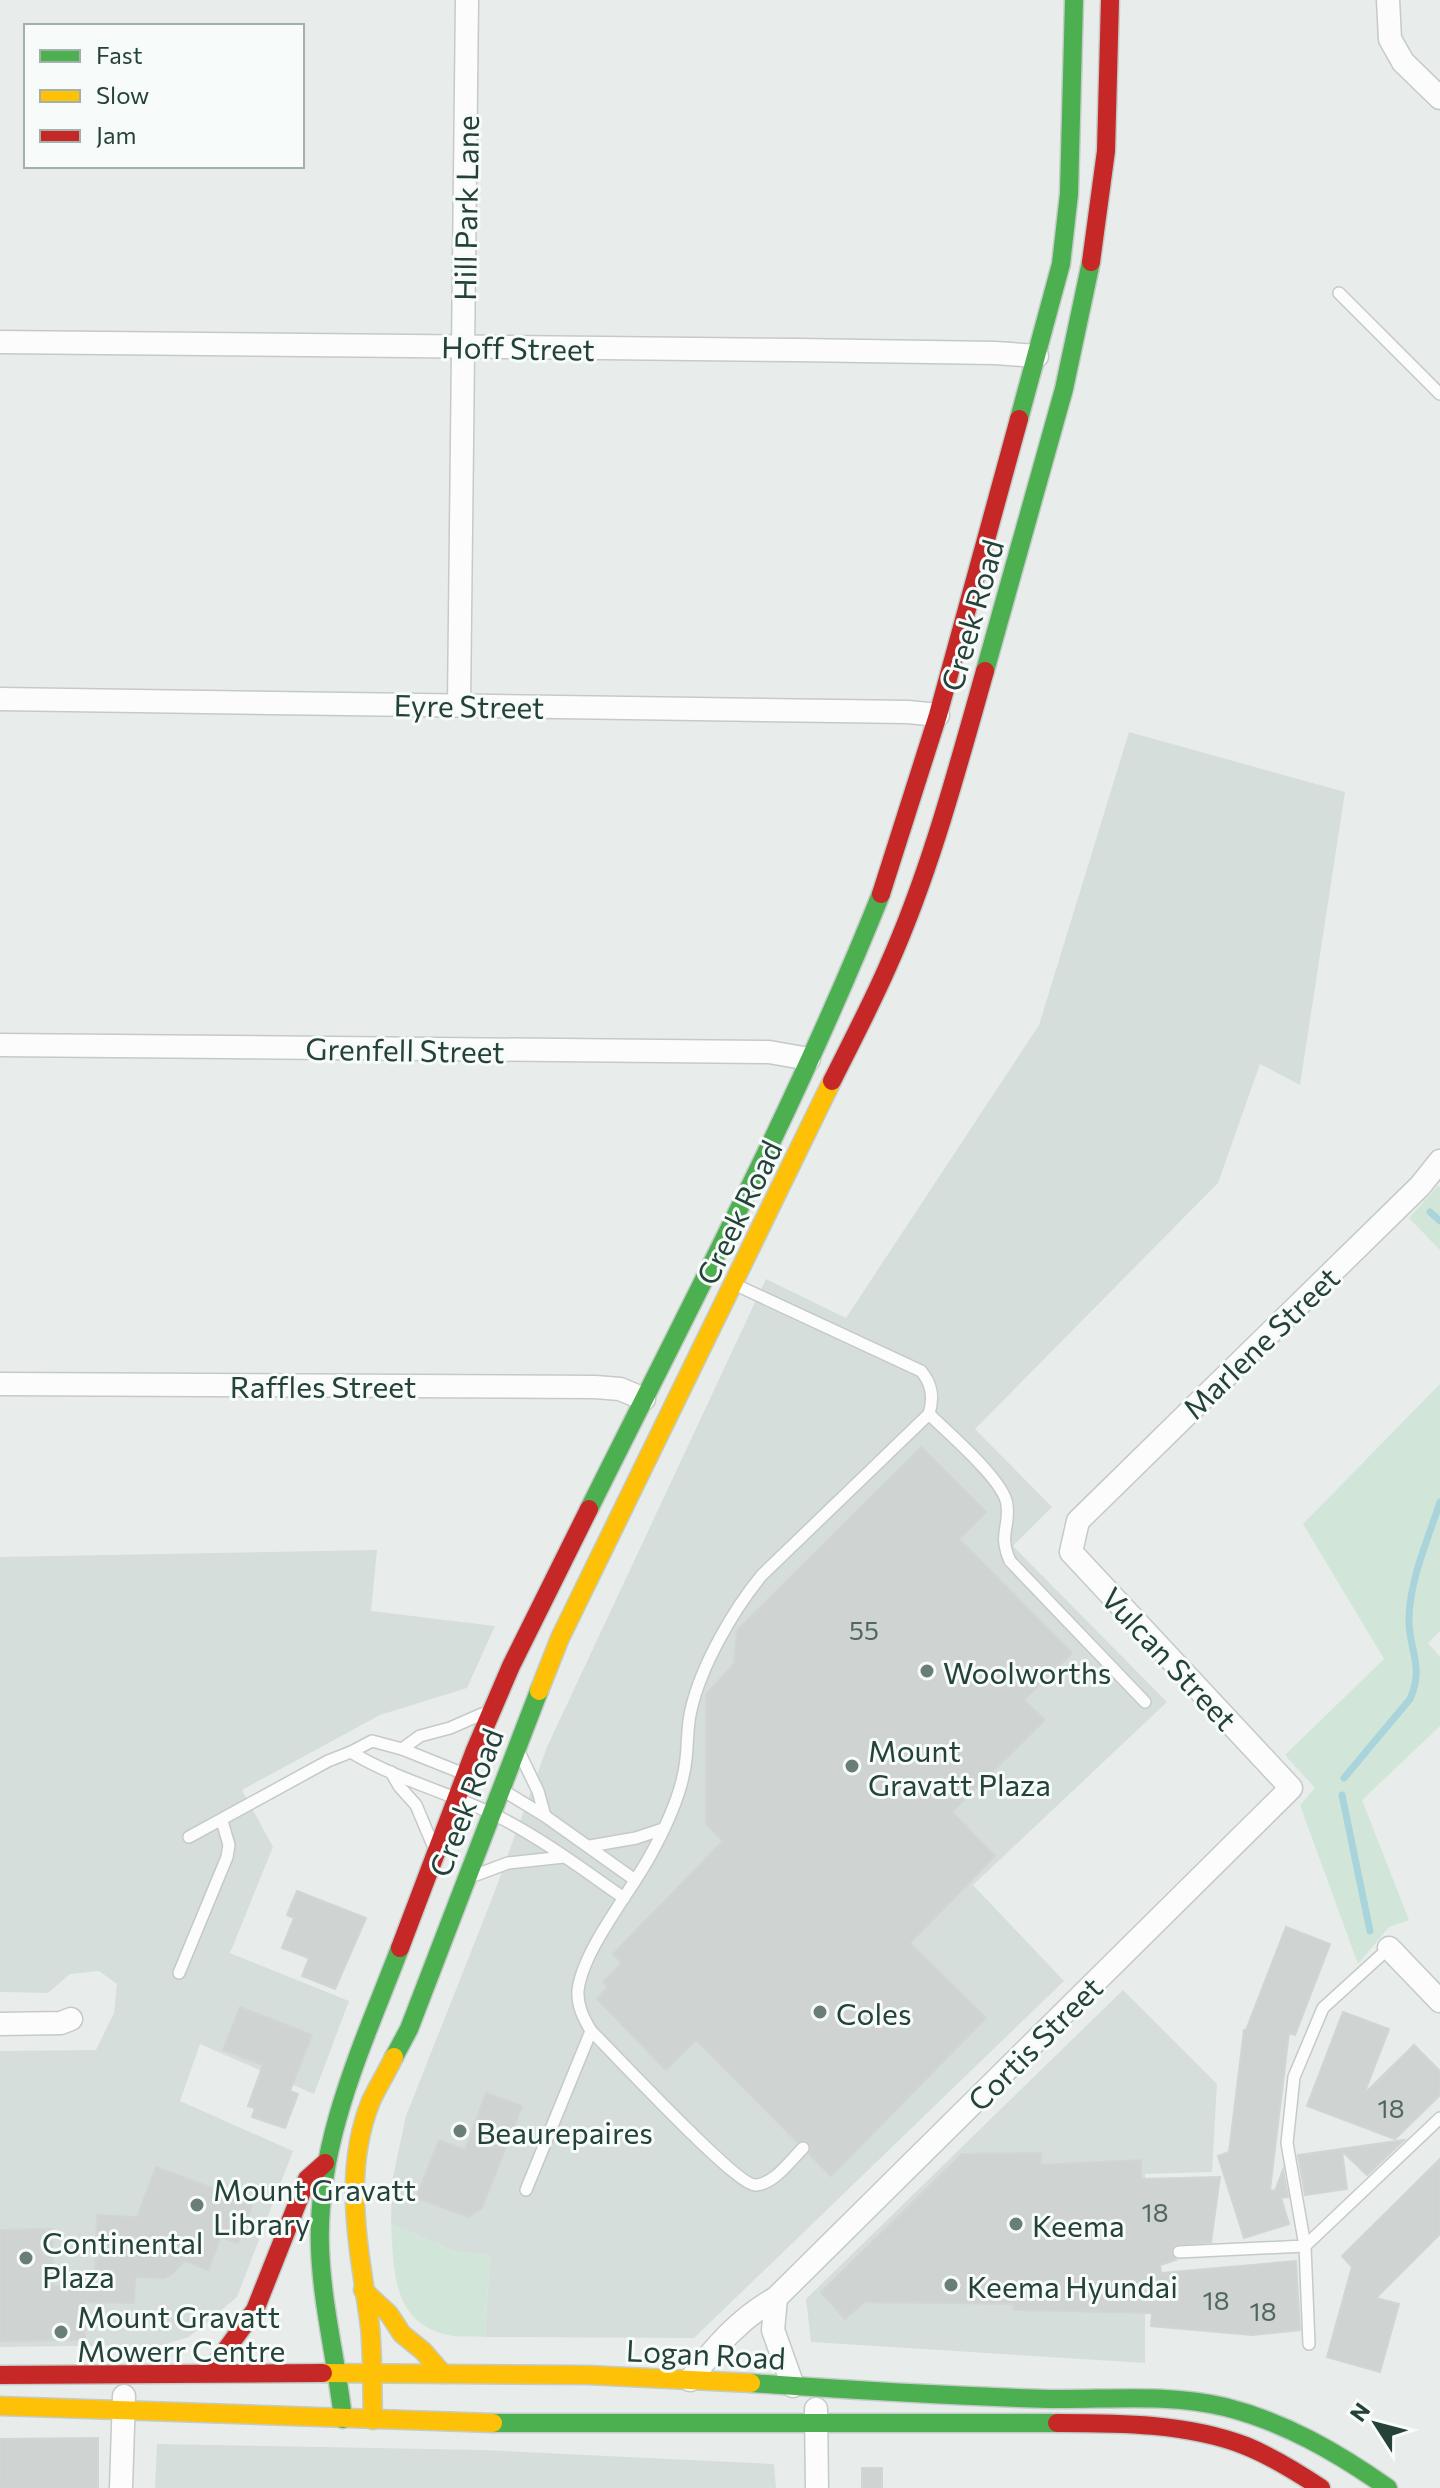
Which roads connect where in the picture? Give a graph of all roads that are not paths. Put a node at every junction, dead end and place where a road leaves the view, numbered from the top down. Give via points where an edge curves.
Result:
1 (467, 0) edge
2 (1074, 0) edge
3 (1110, 0) edge
4 (1388, 0) edge
5 (1440, 98) edge
6 (1339, 293) dead end
7 (0, 342) edge
8 (463, 347) junction
9 (1037, 356) junction
10 (1440, 394) edge
11 (0, 699) edge
12 (459, 705) junction
13 (938, 715) junction
14 (0, 1045) edge
15 (809, 1059) junction
16 (1440, 1161) edge
17 (734, 1284) junction
18 (0, 1384) edge
19 (644, 1399) junction
20 (929, 1414) junction
21 (1078, 1521) joint
22 (1145, 1702) dead end
23 (491, 1711) junction
24 (516, 1747) junction
25 (402, 1749) junction
26 (351, 1752) junction
27 (391, 1772) junction
28 (482, 1782) junction
29 (1291, 1788) joint
30 (457, 1798) junction
31 (490, 1813) junction
32 (545, 1816) junction
33 (222, 1821) junction
34 (663, 1829) junction
35 (189, 1837) dead end
36 (590, 1846) junction
37 (436, 1852) junction
38 (564, 1857) junction
39 (465, 1879) junction
40 (635, 1880) junction
41 (624, 1898) junction
42 (1389, 1948) joint
43 (179, 1973) dead end
44 (1440, 2001) edge
45 (71, 2019) dead end
46 (0, 2024) edge
47 (591, 2031) junction
48 (1440, 2118) edge
49 (803, 2148) dead end
50 (326, 2162) junction
51 (526, 2190) dead end
52 (1305, 2246) junction
53 (1179, 2252) dead end
54 (363, 2290) junction
55 (776, 2298) junction
56 (1309, 2344) dead end
57 (339, 2372) junction
58 (209, 2373) junction
59 (373, 2373) junction
60 (124, 2374) junction
61 (443, 2374) junction
62 (0, 2375) edge
63 (690, 2380) junction
64 (793, 2386) junction
65 (816, 2388) junction
66 (0, 2406) edge
67 (123, 2408) junction
68 (343, 2419) junction
69 (373, 2420) junction
70 (817, 2421) junction
71 (121, 2488) edge
72 (817, 2488) edge
73 (1321, 2488) edge
74 (1388, 2488) edge

1 - 8 street, Hill Park Lane
2 - 9 main road, Creek Road via 1065,230
3 - 17 main road, Creek Road via 1106,152 1092,261 1071,360 968,732 921,886 893,955
4 - 5 street via 1390,39 1403,62
6 - 10 lane
7 - 8 street, Hoff Street
8 - 9 street, Hoff Street
8 - 12 street, Hill Park Lane
9 - 13 main road, Creek Road
11 - 12 street, Eyre Street
12 - 13 street, Eyre Street
13 - 15 main road, Creek Road via 882,892
14 - 15 street, Grenfell Street via 769,1052
15 - 19 main road, Creek Road
16 - 21 street, Marlene Street
17 - 20 lane via 921,1371 930,1381
17 - 24 main road, Creek Road via 560,1638
18 - 19 street, Raffles Street via 595,1387 620,1389
19 - 23 main road, Creek Road
20 - 22 lane via 997,1483 1007,1503 1003,1544 1010,1561
20 - 34 lane via 745,1596 696,1692 683,1778
21 - 29 street, Vulcan Street via 1071,1552
23 - 25 lane via 420,1736
23 - 28 main road, Creek Road
24 - 28 main road, Creek Road
24 - 32 lane
25 - 26 lane via 372,1741
25 - 28 lane
26 - 27 lane
26 - 33 lane
27 - 30 lane
27 - 37 lane via 416,1805
28 - 30 main road, Creek Road
28 - 31 main road, Creek Road
28 - 32 lane
29 - 55 street, Cortis Street
30 - 31 lane
30 - 37 main road, Creek Road
31 - 38 lane
31 - 39 main road, Creek Road
32 - 36 lane
33 - 35 lane
33 - 43 lane via 227,1857
34 - 36 lane
34 - 40 lane
36 - 40 lane
37 - 50 main road, Creek Road via 349,2079
38 - 39 lane via 508,1863
38 - 41 lane
39 - 54 main road, Creek Road via 409,2029 371,2102 359,2143 353,2200
40 - 41 lane
41 - 47 lane via 578,1991 581,2014
42 - 44 street
42 - 52 lane via 1323,2008 1294,2077 1287,2143
45 - 46 street
47 - 49 lane via 748,2185 771,2180
47 - 51 lane
48 - 52 lane
50 - 57 main road, Creek Road via 320,2251
50 - 58 main road via 307,2179 255,2310
52 - 53 lane
52 - 56 lane
54 - 59 main road, Creek Road
54 - 61 main road
55 - 63 street, Cortis Street via 751,2312
55 - 64 street via 773,2330
57 - 58 main road, Logan Road
57 - 59 main road, Logan Road
57 - 68 main road, Creek Road
58 - 60 main road, Logan Road
59 - 61 main road, Logan Road
59 - 69 main road, Creek Road
60 - 62 main road, Logan Road
60 - 67 street
61 - 63 main road, Logan Road
63 - 64 main road, Logan Road
64 - 65 main road, Logan Road
65 - 70 street
65 - 74 main road, Logan Road via 1208,2404 1298,2433
66 - 67 main road
67 - 68 main road
67 - 71 street
68 - 69 main road
69 - 70 main road
70 - 72 street
70 - 73 main road via 1160,2427 1262,2453

